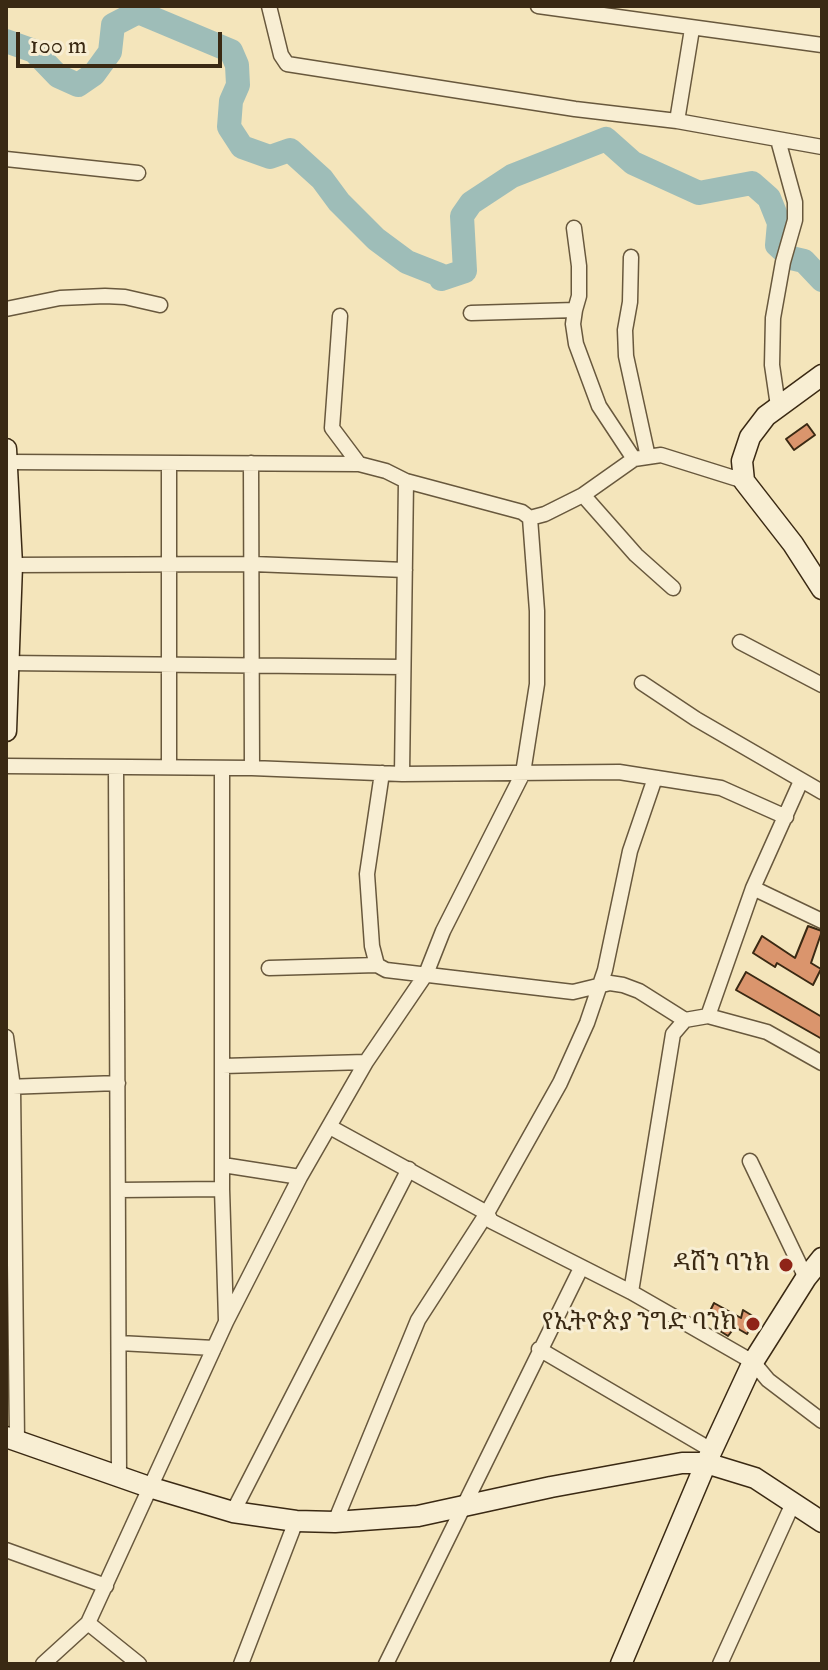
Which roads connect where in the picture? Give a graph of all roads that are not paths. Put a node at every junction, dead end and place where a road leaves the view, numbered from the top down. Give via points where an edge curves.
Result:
1 (269, 6) edge
2 (538, 6) edge
3 (692, 29) junction
4 (822, 45) edge
5 (677, 121) junction
6 (778, 140) junction
7 (822, 147) edge
8 (6, 159) edge
9 (138, 173) dead end
10 (574, 228) dead end
11 (631, 257) dead end
12 (160, 305) dead end
13 (6, 309) edge
14 (575, 310) junction
15 (471, 313) dead end
16 (340, 316) dead end
17 (822, 375) edge
18 (778, 406) junction
19 (7, 456) edge
20 (641, 458) junction
21 (169, 463) junction
22 (251, 463) junction
23 (359, 464) junction
24 (406, 481) junction
25 (744, 481) junction
26 (583, 495) junction
27 (7, 502) edge
28 (530, 518) junction
29 (171, 564) junction
30 (253, 564) junction
31 (12, 565) junction
32 (405, 570) junction
33 (673, 588) dead end
34 (822, 589) edge
35 (740, 642) dead end
36 (8, 664) edge
37 (168, 664) junction
38 (251, 664) junction
39 (403, 667) junction
40 (642, 683) dead end
41 (822, 685) edge
42 (6, 731) edge
43 (6, 766) edge
44 (116, 767) junction
45 (169, 767) junction
46 (222, 768) junction
47 (252, 768) junction
48 (382, 773) junction
49 (523, 773) junction
50 (402, 774) junction
51 (655, 778) junction
52 (801, 781) junction
53 (822, 792) edge
54 (786, 817) junction
55 (753, 888) junction
56 (822, 921) edge
57 (377, 965) junction
58 (269, 968) dead end
59 (426, 974) junction
60 (597, 987) junction
61 (708, 1016) junction
62 (685, 1020) junction
63 (6, 1037) edge
64 (366, 1062) junction
65 (822, 1063) edge
66 (223, 1066) junction
67 (118, 1083) junction
68 (9, 1087) edge
69 (330, 1127) junction
70 (750, 1161) dead end
71 (223, 1165) junction
72 (409, 1169) junction
73 (300, 1177) junction
74 (222, 1189) junction
75 (119, 1190) junction
76 (487, 1213) junction
77 (822, 1258) edge
78 (581, 1268) junction
79 (806, 1278) junction
80 (631, 1292) junction
81 (226, 1322) junction
82 (119, 1343) junction
83 (214, 1348) junction
84 (539, 1349) junction
85 (753, 1362) junction
86 (822, 1421) edge
87 (12, 1439) edge
88 (709, 1457) junction
89 (119, 1476) junction
90 (149, 1487) junction
91 (794, 1501) junction
92 (461, 1507) junction
93 (233, 1512) junction
94 (296, 1521) junction
95 (335, 1522) junction
96 (822, 1522) edge
97 (6, 1550) edge
98 (106, 1586) junction
99 (88, 1623) junction
100 (43, 1664) edge
101 (139, 1664) edge
102 (241, 1664) edge
103 (386, 1664) edge
104 (621, 1664) edge
105 (720, 1664) edge

1 - 5 street via 287,64
2 - 3 street
3 - 4 street
3 - 5 street
5 - 6 street
6 - 7 street
6 - 18 street via 795,202 773,318
8 - 9 street
10 - 14 street via 579,266
11 - 20 street via 626,356
12 - 13 street via 105,296
14 - 15 street
14 - 20 street via 576,344 599,406
16 - 23 street via 332,428
17 - 18 main road
18 - 25 main road via 750,437 742,461
19 - 21 street
19 - 27 main road
20 - 25 street via 661,455
20 - 26 street
21 - 22 street
21 - 29 street
22 - 23 street
22 - 30 street
23 - 24 street
24 - 28 street
24 - 32 street
25 - 34 main road
26 - 28 street
26 - 33 street
27 - 31 main road
28 - 49 street via 537,684
29 - 30 street
29 - 31 street
29 - 37 street
30 - 32 street
30 - 38 street
31 - 36 main road
32 - 39 street
35 - 41 street
36 - 37 street
36 - 42 main road
37 - 38 street
37 - 45 street
38 - 39 street
38 - 47 street
39 - 50 street
40 - 52 street
43 - 44 street
44 - 45 street
44 - 67 street
45 - 46 street
46 - 47 street
46 - 66 street
47 - 48 street
48 - 50 street
48 - 57 street via 367,874
49 - 50 street
49 - 51 street via 619,772
49 - 59 street
51 - 54 street via 721,788
51 - 60 street via 630,851
52 - 53 street
52 - 54 street
54 - 55 street
55 - 56 street
55 - 61 street
57 - 58 street
57 - 59 street
59 - 60 street via 573,992
59 - 64 street
60 - 62 street via 610,983 631,988
60 - 76 street via 560,1083
61 - 62 street
61 - 65 street via 767,1032
62 - 80 street via 673,1034
63 - 68 street
64 - 66 street
64 - 69 street
66 - 71 street
67 - 68 street
67 - 75 street
68 - 87 street
69 - 72 street
69 - 73 street
70 - 79 street
71 - 73 street
71 - 74 street
72 - 76 street
72 - 93 street
73 - 81 street
74 - 75 street
74 - 81 street
75 - 82 street
76 - 78 street via 491,1221
76 - 95 street via 418,1320
77 - 79 main road
78 - 80 street
78 - 84 street
79 - 85 main road
80 - 85 street
81 - 83 street
82 - 83 street
82 - 89 street
83 - 90 street
84 - 88 street
84 - 92 street
85 - 86 street
85 - 88 main road
87 - 89 main road
88 - 91 main road
88 - 92 main road
88 - 104 main road
89 - 90 main road
90 - 93 main road
90 - 98 street
91 - 96 main road
91 - 105 street
92 - 95 main road
92 - 103 street
93 - 94 main road
94 - 95 main road
94 - 102 street
97 - 98 street
98 - 99 street
99 - 100 street
99 - 101 street

